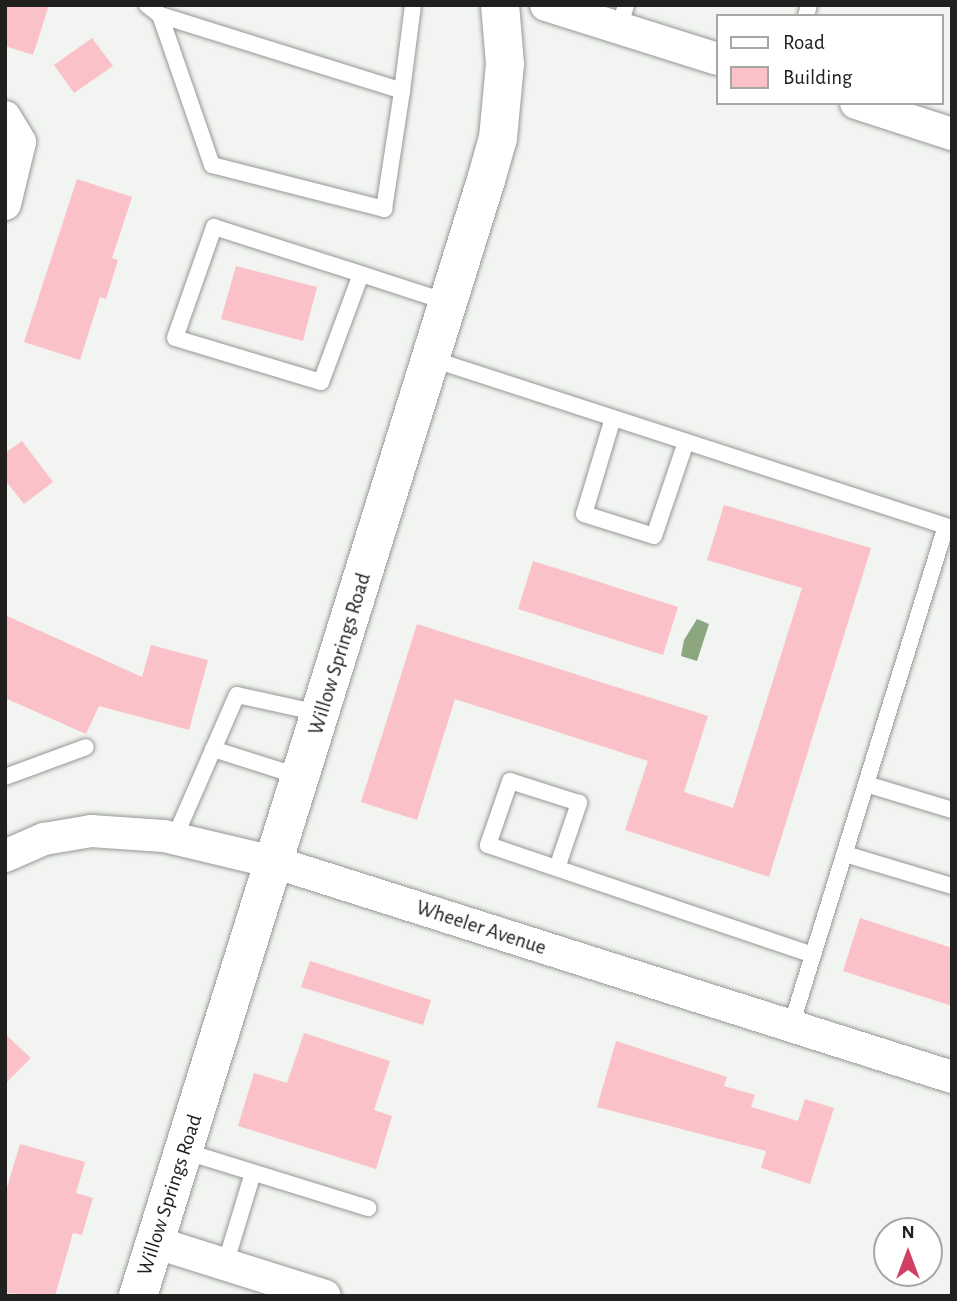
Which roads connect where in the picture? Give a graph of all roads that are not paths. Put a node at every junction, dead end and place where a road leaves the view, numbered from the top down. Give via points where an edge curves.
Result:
1 (413, 5) edge
2 (500, 5) edge
3 (546, 5) edge
4 (153, 10) edge
5 (622, 17) edge
6 (716, 60) edge
7 (402, 91) junction
8 (862, 105) edge
9 (5, 117) edge
10 (952, 134) edge
11 (5, 204) edge
12 (361, 274) junction
13 (447, 302) junction
14 (429, 358) junction
15 (613, 418) junction
16 (686, 442) junction
17 (949, 527) edge
18 (322, 713) junction
19 (86, 747) dead end
20 (213, 749) junction
21 (5, 777) edge
22 (302, 778) junction
23 (866, 784) junction
24 (952, 810) edge
25 (174, 839) junction
26 (845, 853) junction
27 (5, 856) edge
28 (276, 863) junction
29 (557, 868) junction
30 (952, 886) edge
31 (813, 955) junction
32 (791, 1026) junction
33 (952, 1077) edge
34 (184, 1151) junction
35 (253, 1172) junction
36 (368, 1208) dead end
37 (154, 1242) junction
38 (225, 1265) junction
39 (138, 1296) edge
40 (325, 1296) edge

1 - 7 lane
2 - 13 street, Willow Springs Road via 505,64 498,138
3 - 5 street
4 - 7 lane
4 - 7 lane via 212,165 384,209
5 - 6 street
8 - 10 street
9 - 11 street via 20,142
12 - 12 lane via 214,227 175,338 321,382
12 - 13 lane
13 - 14 street, Willow Springs Road
14 - 15 lane
14 - 18 street, Willow Springs Road
15 - 16 lane
15 - 16 lane via 584,514 654,536
16 - 17 lane
17 - 23 lane
18 - 20 lane via 237,695
18 - 22 street, Willow Springs Road
19 - 21 lane
20 - 22 lane
20 - 25 lane
22 - 28 street, Willow Springs Road
23 - 24 lane
23 - 26 lane
25 - 27 street, Wheeler Avenue via 91,831 44,839
25 - 28 street, Wheeler Avenue
26 - 30 lane
26 - 31 lane
28 - 32 street, Wheeler Avenue
28 - 34 street, Willow Springs Road
29 - 29 lane via 579,803 510,781 488,845
29 - 31 lane
31 - 32 lane
32 - 33 street, Wheeler Avenue
34 - 35 lane
34 - 37 street, Willow Springs Road
35 - 36 lane
35 - 38 lane
37 - 38 street
37 - 39 street, Willow Springs Road
38 - 40 street

